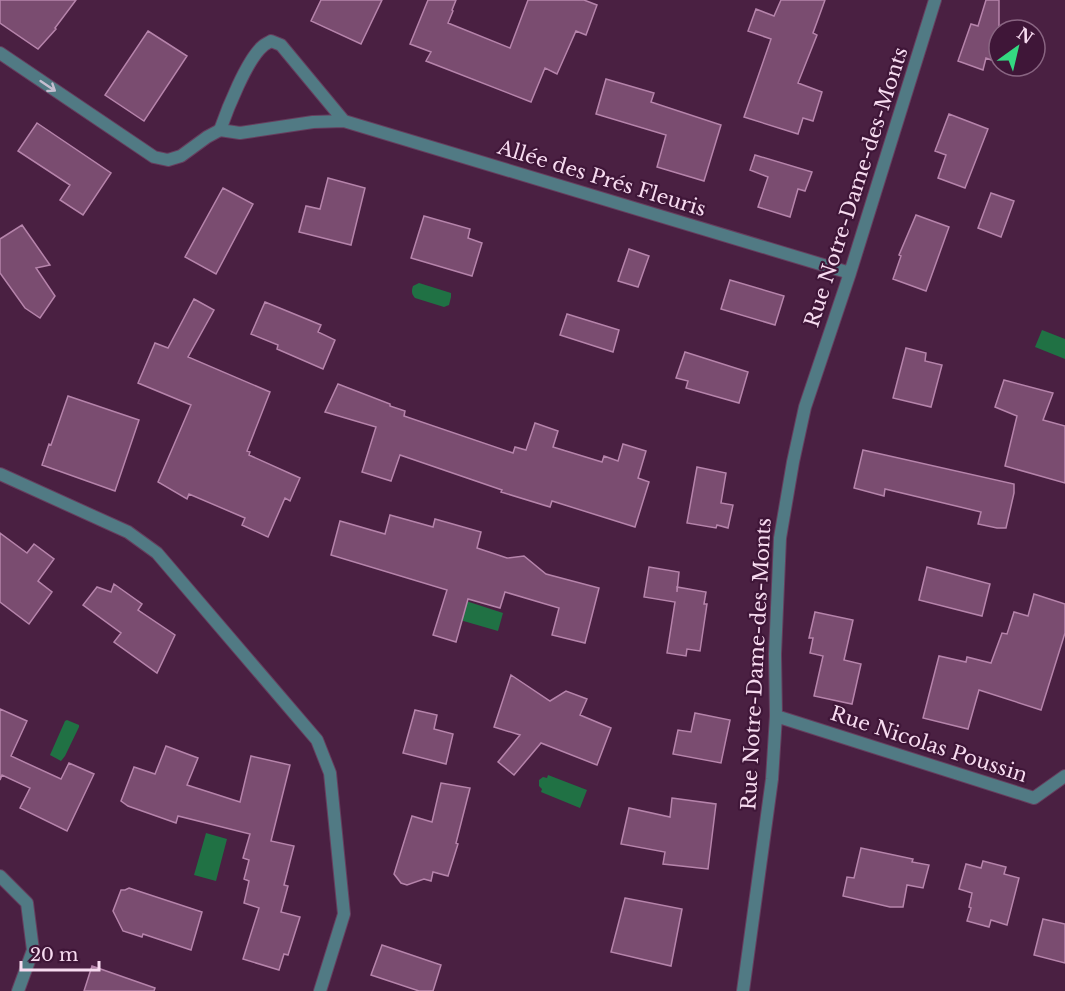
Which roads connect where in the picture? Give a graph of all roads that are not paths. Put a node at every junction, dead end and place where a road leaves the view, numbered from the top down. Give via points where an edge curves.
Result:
1 (935, 0) edge
2 (0, 53) edge
3 (344, 121) junction
4 (219, 130) junction
5 (850, 273) junction
6 (0, 474) edge
7 (776, 716) junction
8 (1065, 776) edge
9 (0, 876) edge
10 (18, 991) edge
11 (320, 991) edge
12 (742, 991) edge

1 - 5 street, Rue Notre-Dame-des-Monts
2 -> 4 street via 154,157 168,160 181,156
3 - 4 street, Allée des Prés Fleuris via 240,133
3 - 4 street via 281,45 271,41 262,46 246,70
3 - 5 street, Allée des Prés Fleuris
5 - 7 street, Rue Notre-Dame-des-Monts via 805,407 788,490 780,538
6 - 11 street via 128,532 157,553 316,740 330,774 344,914
7 - 8 street, Rue Nicolas Poussin via 1034,798
7 - 12 street, Rue Notre-Dame-des-Monts via 772,779
9 - 10 street via 27,903 33,950

